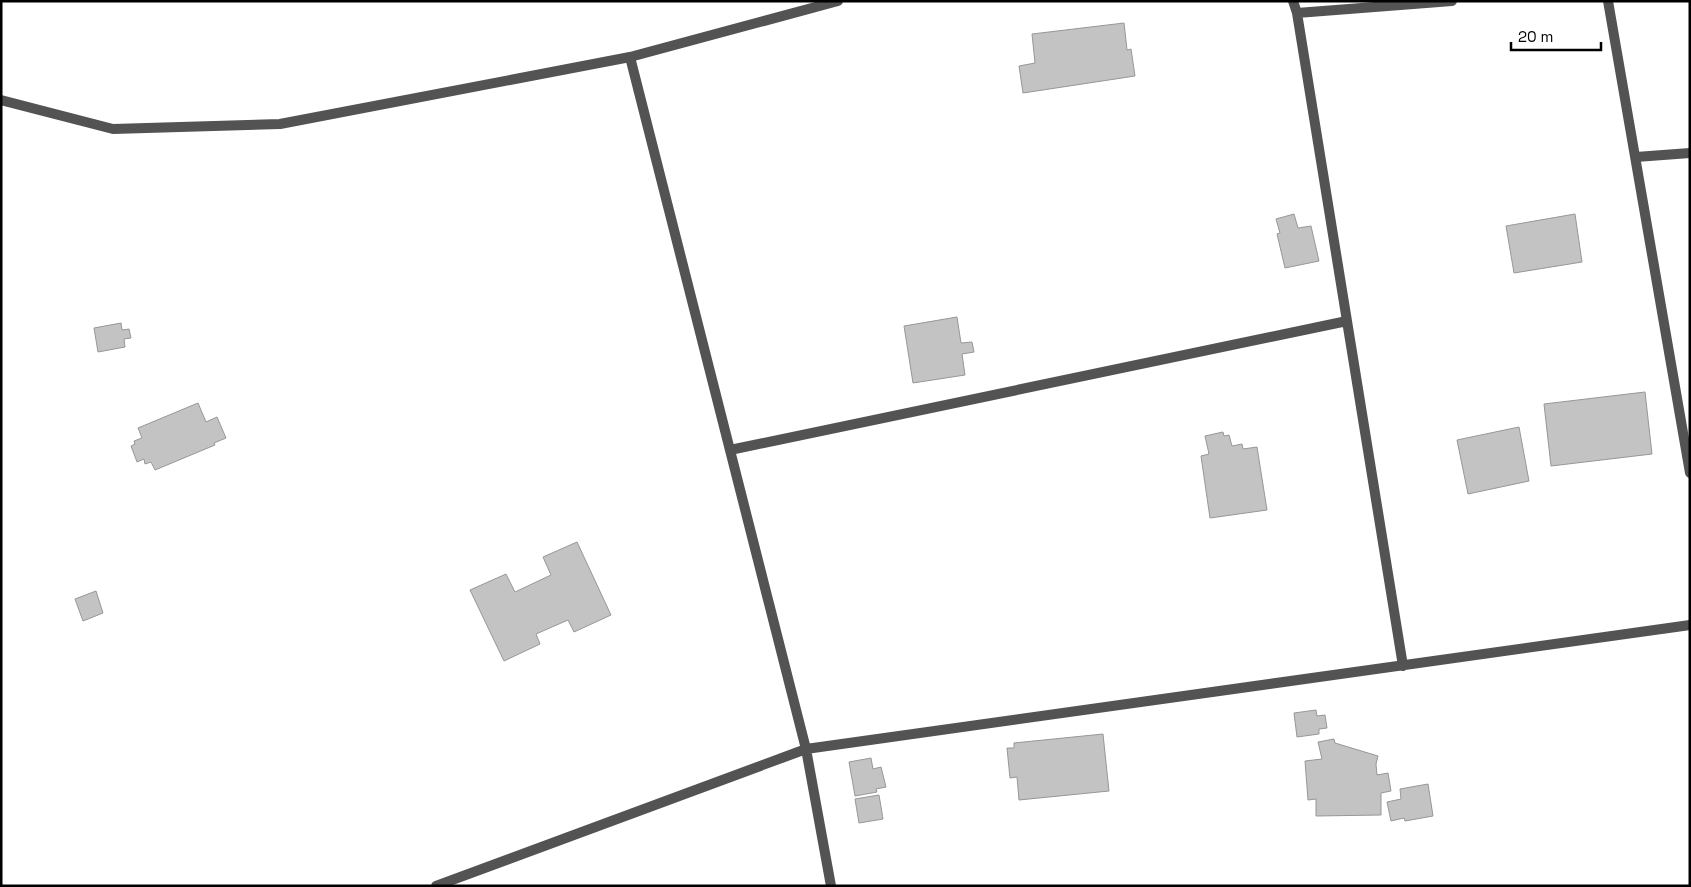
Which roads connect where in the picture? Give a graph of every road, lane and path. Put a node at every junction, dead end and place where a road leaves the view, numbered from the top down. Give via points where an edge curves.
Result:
1 (838, 1) edge
2 (1293, 1) edge
3 (1452, 1) edge
4 (1608, 1) edge
5 (1297, 14) junction
6 (630, 57) junction
7 (1, 100) edge
8 (1690, 153) edge
9 (1636, 157) junction
10 (1347, 320) junction
11 (730, 450) junction
12 (1690, 473) edge
13 (1690, 625) edge
14 (1403, 666) junction
15 (806, 749) junction
16 (436, 886) edge
17 (831, 886) edge

1 - 6 street
2 - 5 street
3 - 5 street
4 - 9 street
5 - 10 street
6 - 7 street via 280,124 113,129
6 - 11 street
8 - 9 street
9 - 12 street
10 - 11 street
10 - 14 street
11 - 15 street
13 - 14 street
14 - 15 street
15 - 16 street
15 - 17 street

